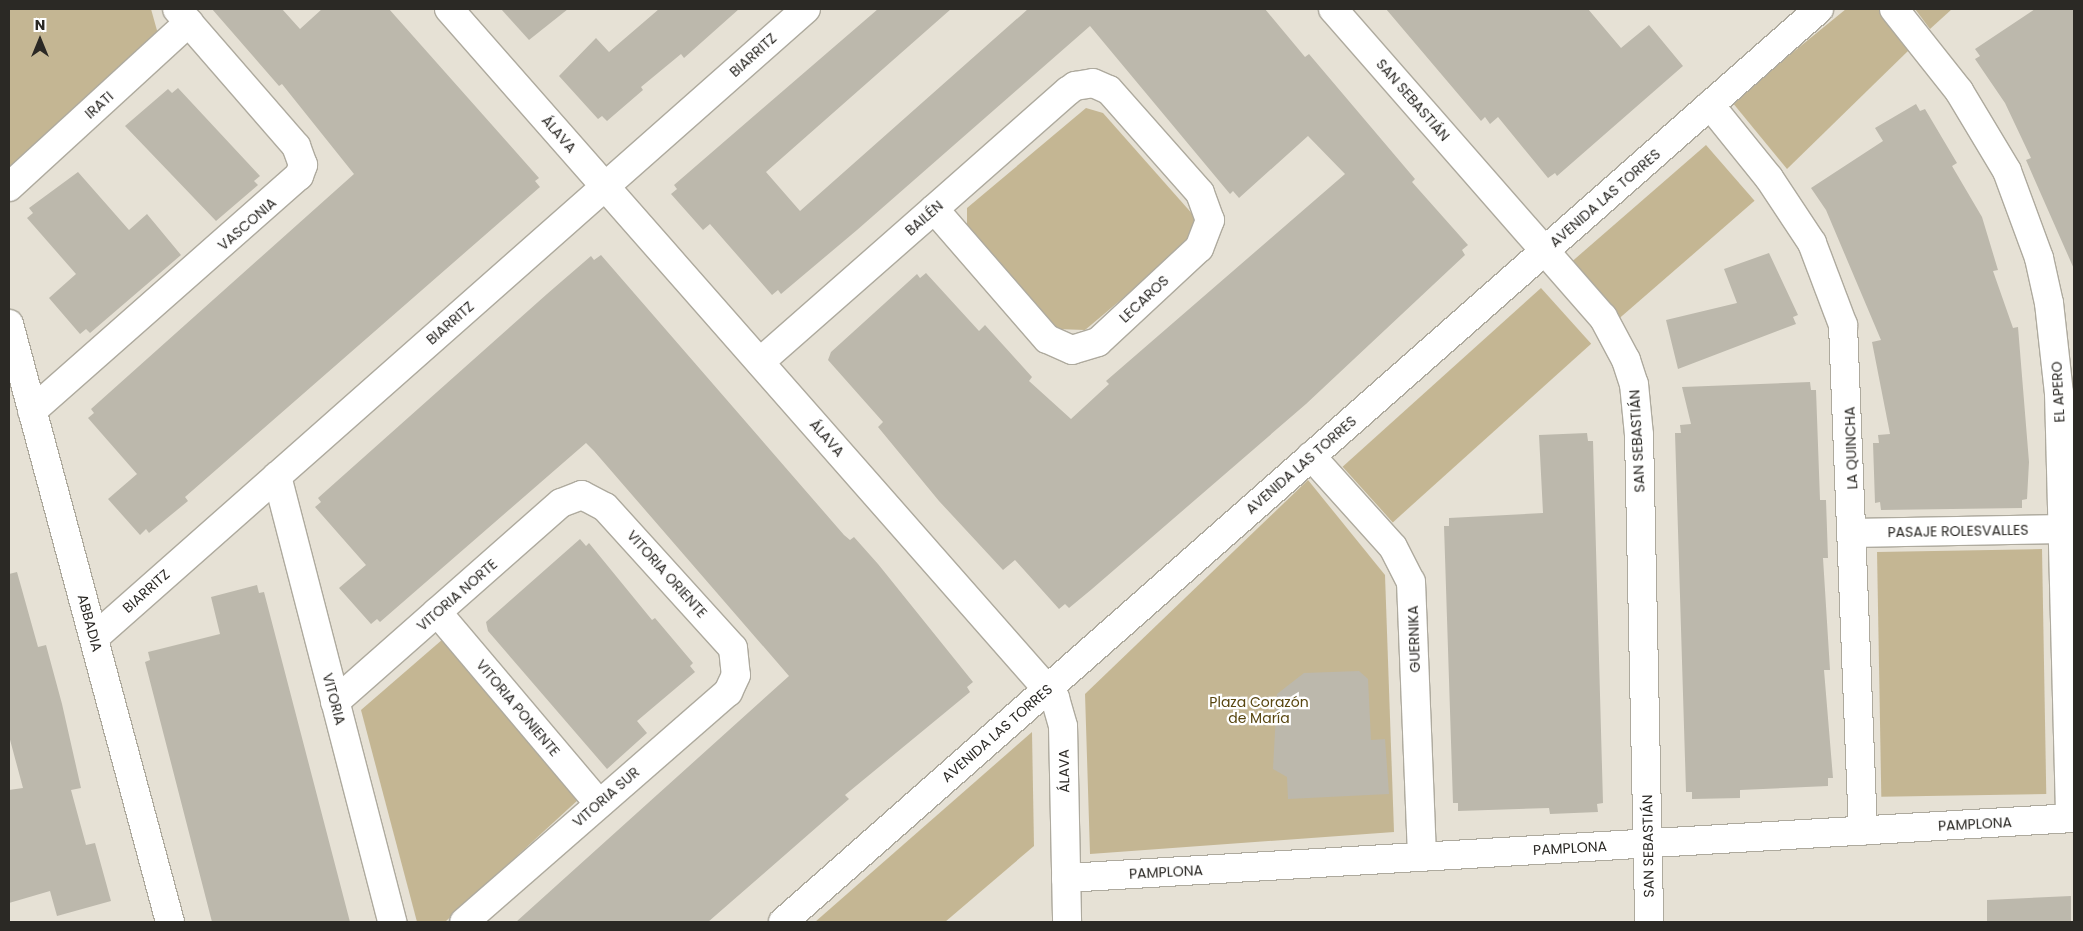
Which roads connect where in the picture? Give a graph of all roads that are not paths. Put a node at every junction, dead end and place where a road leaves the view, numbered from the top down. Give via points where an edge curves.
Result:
1 (449, 9) edge
2 (806, 9) edge
3 (1333, 9) edge
4 (1819, 9) edge
5 (1894, 9) edge
6 (183, 16) edge
7 (1093, 83) joint
8 (1710, 105) junction
9 (605, 186) junction
10 (9, 187) edge
11 (934, 209) junction
12 (1544, 250) junction
13 (9, 324) edge
14 (760, 362) junction
15 (32, 411) junction
16 (1311, 456) junction
17 (277, 476) junction
18 (582, 495) joint
19 (2062, 529) junction
20 (1854, 533) junction
21 (437, 612) junction
22 (94, 638) junction
23 (737, 666) joint
24 (1048, 688) junction
25 (335, 702) junction
26 (599, 804) junction
27 (2072, 818) edge
28 (1863, 831) junction
29 (1647, 843) junction
30 (1422, 857) junction
31 (1066, 878) junction
32 (170, 922) edge
33 (392, 922) edge
34 (464, 922) edge
35 (783, 922) edge
36 (1067, 922) edge
37 (1649, 922) edge

1 - 9 street, ÁLAVA
2 - 9 street, BIARRITZ
3 - 12 street, SAN SEBASTIÁN
4 - 8 street, AVENIDA LAS TORRES
5 - 19 street, EL APERO via 1985,130 2006,171 2036,249 2056,348
6 - 10 street, IRATI
6 - 15 street, VASCONIA via 296,146 303,165 300,176
7 - 11 street, BAILÉN via 1068,91
7 - 11 street, LECAROS via 1110,90 1200,193 1210,220 1199,248 1098,342 1072,350 1047,339
8 - 12 street, AVENIDA LAS TORRES
8 - 20 street, LA QUINCHA via 1795,216 1812,243 1836,299 1847,352
9 - 14 street, ÁLAVA
9 - 17 street, BIARRITZ
11 - 14 street, BAILÉN
12 - 16 street, AVENIDA LAS TORRES
12 - 29 street, SAN SEBASTIÁN via 1603,317 1634,384
13 - 15 street, ABBADIA
14 - 24 street, ÁLAVA
15 - 22 street, ABBADIA
16 - 24 street, AVENIDA LAS TORRES
16 - 30 street, GUERNIKA via 1393,547 1410,582
17 - 22 street, BIARRITZ
17 - 25 street, VITORIA
18 - 21 street, VITORIA NORTE via 568,498
18 - 23 street, VITORIA ORIENTE via 605,507 709,620 733,648
19 - 20 street, PASAJE ROLESVALLES
19 - 27 street, EL APERO
20 - 28 street, LA QUINCHA
21 - 25 street, VITORIA NORTE
21 - 26 street, VITORIA PONIENTE
22 - 32 street, ABBADIA
23 - 26 street, VITORIA SUR via 728,692
24 - 31 street, ÁLAVA via 1063,726
24 - 35 street, AVENIDA LAS TORRES
25 - 33 street, VITORIA
26 - 34 street, VITORIA SUR
27 - 28 street, PAMPLONA
28 - 29 street, PAMPLONA
29 - 30 street, PAMPLONA
29 - 37 street, SAN SEBASTIÁN
30 - 31 street, PAMPLONA
31 - 36 street, ÁLAVA

